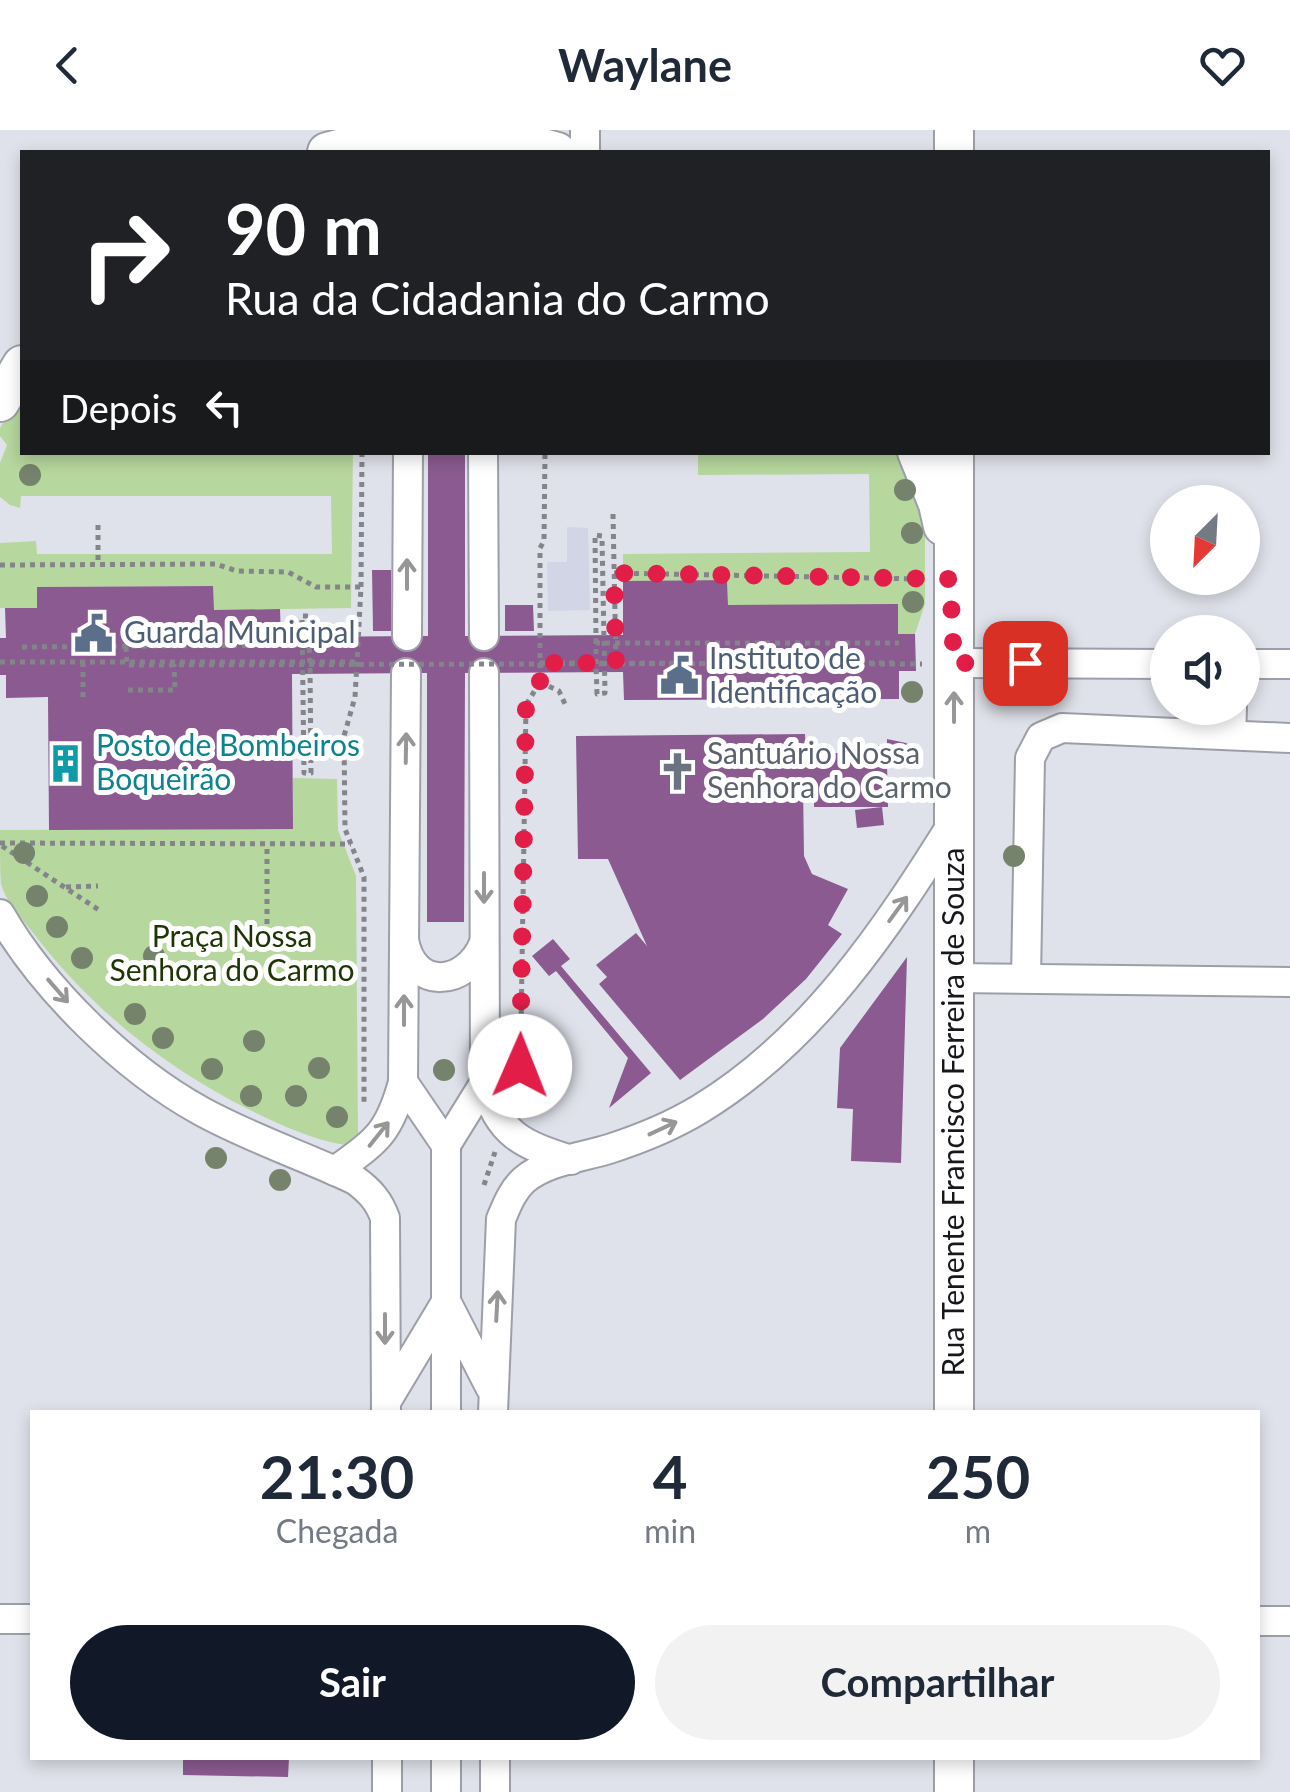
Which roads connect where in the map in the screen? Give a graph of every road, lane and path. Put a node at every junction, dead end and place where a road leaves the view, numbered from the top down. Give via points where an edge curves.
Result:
1 (585, 130) edge
2 (371, 136) edge
3 (441, 139) edge
4 (548, 147) edge
5 (332, 150) edge
6 (20, 368) edge
7 (0, 402) edge
8 (362, 455) edge
9 (408, 455) edge
10 (483, 455) edge
11 (545, 455) edge
12 (918, 455) edge
13 (954, 455) edge
14 (613, 514) dead end
15 (98, 525) dead end
16 (0, 565) edge
17 (98, 565) junction
18 (614, 573) junction
19 (950, 579) junction
20 (361, 587) junction
21 (406, 636) dead end
22 (484, 636) dead end
23 (899, 642) dead end
24 (596, 643) junction
25 (309, 645) junction
26 (126, 646) junction
27 (22, 647) dead end
28 (0, 662) edge
29 (358, 662) junction
30 (83, 663) junction
31 (174, 663) junction
32 (306, 663) junction
33 (540, 663) junction
34 (600, 663) junction
35 (616, 663) junction
36 (898, 663) junction
37 (954, 663) junction
38 (916, 664) dead end
39 (1150, 664) edge
40 (1260, 664) edge
41 (1290, 664) edge
42 (127, 665) junction
43 (406, 673) dead end
44 (484, 673) dead end
45 (174, 674) dead end
46 (540, 682) junction
47 (128, 690) dead end
48 (83, 697) dead end
49 (565, 704) dead end
50 (1150, 725) edge
51 (1243, 725) edge
52 (1290, 738) edge
53 (954, 821) junction
54 (0, 844) edge
55 (267, 844) junction
56 (351, 844) junction
57 (98, 886) dead end
58 (63, 887) junction
59 (99, 910) dead end
60 (0, 914) edge
61 (266, 924) dead end
62 (404, 938) junction
63 (484, 942) junction
64 (954, 978) junction
65 (1026, 978) junction
66 (1290, 982) edge
67 (403, 1082) junction
68 (485, 1082) junction
69 (364, 1104) dead end
70 (520, 1106) dead end
71 (446, 1145) junction
72 (571, 1160) junction
73 (335, 1171) junction
74 (446, 1302) junction
75 (492, 1403) edge
76 (386, 1408) edge
77 (446, 1410) edge
78 (954, 1410) edge
79 (0, 1619) edge
80 (30, 1619) edge
81 (1260, 1621) edge
82 (1290, 1621) edge
83 (387, 1760) edge
84 (446, 1760) edge
85 (495, 1760) edge
86 (954, 1760) edge
87 (388, 1792) edge
88 (446, 1792) edge
89 (495, 1792) edge
90 (954, 1792) edge

1 - 4 street
2 - 3 main road
2 - 5 main road
3 - 4 main road
6 - 7 main road
8 - 20 path
21 -> 9 street
10 - 22 street
11 - 33 path
12 - 19 main road via 938,504
13 - 37 main road, Rua Tenente Francisco Ferreira de Souza
14 - 18 path
15 - 17 path
16 - 17 path
17 - 20 path via 216,564 237,572 288,572 316,586
18 - 19 path
18 - 35 path
19 - 37 main road
20 - 29 path
23 - 24 path, bridge
24 - 34 path, bridge
24 - 34 path via 595,536 602,536
25 - 26 path, bridge
25 - 32 path, bridge
25 - 32 path via 309,616 302,616
26 - 27 path, bridge
26 - 42 path, bridge
28 - 30 path
29 - 32 path
29 - 56 path via 344,736 345,829
30 - 31 path
30 - 42 path
30 - 48 path
31 - 32 path, bridge
31 - 42 path, bridge
31 - 45 path
31 - 47 path via 175,690
32 - 32 path via 312,773 304,773
32 - 34 path, bridge
33 - 34 path
33 - 46 path
34 - 34 path via 597,694 604,693
34 - 35 path
34 - 36 path, bridge
35 - 36 path
36 - 38 path
37 - 39 street
53 -> 37 main road, Rua Tenente Francisco Ferreira de Souza
40 - 41 street
62 -> 43 street
44 -> 63 street
46 - 49 path via 559,691
46 - 70 path via 526,705
50 - 65 street via 1062,728 1041,737 1030,758
51 - 52 street
53 - 64 main road, Rua Tenente Francisco Ferreira de Souza
72 -> 53 street via 696,1112 770,1058 853,968
54 - 55 path
54 - 58 path
55 - 56 path
55 - 61 path
56 - 69 path via 364,877
57 - 58 path
58 - 59 path
60 -> 73 street via 76,1012 157,1083 254,1137
62 - 63 street via 415,966 442,978 469,968
67 -> 62 street
63 - 68 street
64 - 65 street
64 - 78 main road, Rua Tenente Francisco Ferreira de Souza
65 - 66 street
67 - 71 street
73 -> 67 street via 375,1142
68 - 71 street
68 - 72 street via 489,1101 512,1135
71 - 74 street
75 -> 72 street via 501,1219 525,1179
73 -> 76 street via 370,1191 385,1218
74 - 75 street
74 - 76 street
74 - 77 street
79 - 80 street
81 - 82 street
83 - 87 street
84 - 88 street
85 - 89 street
86 - 90 main road

